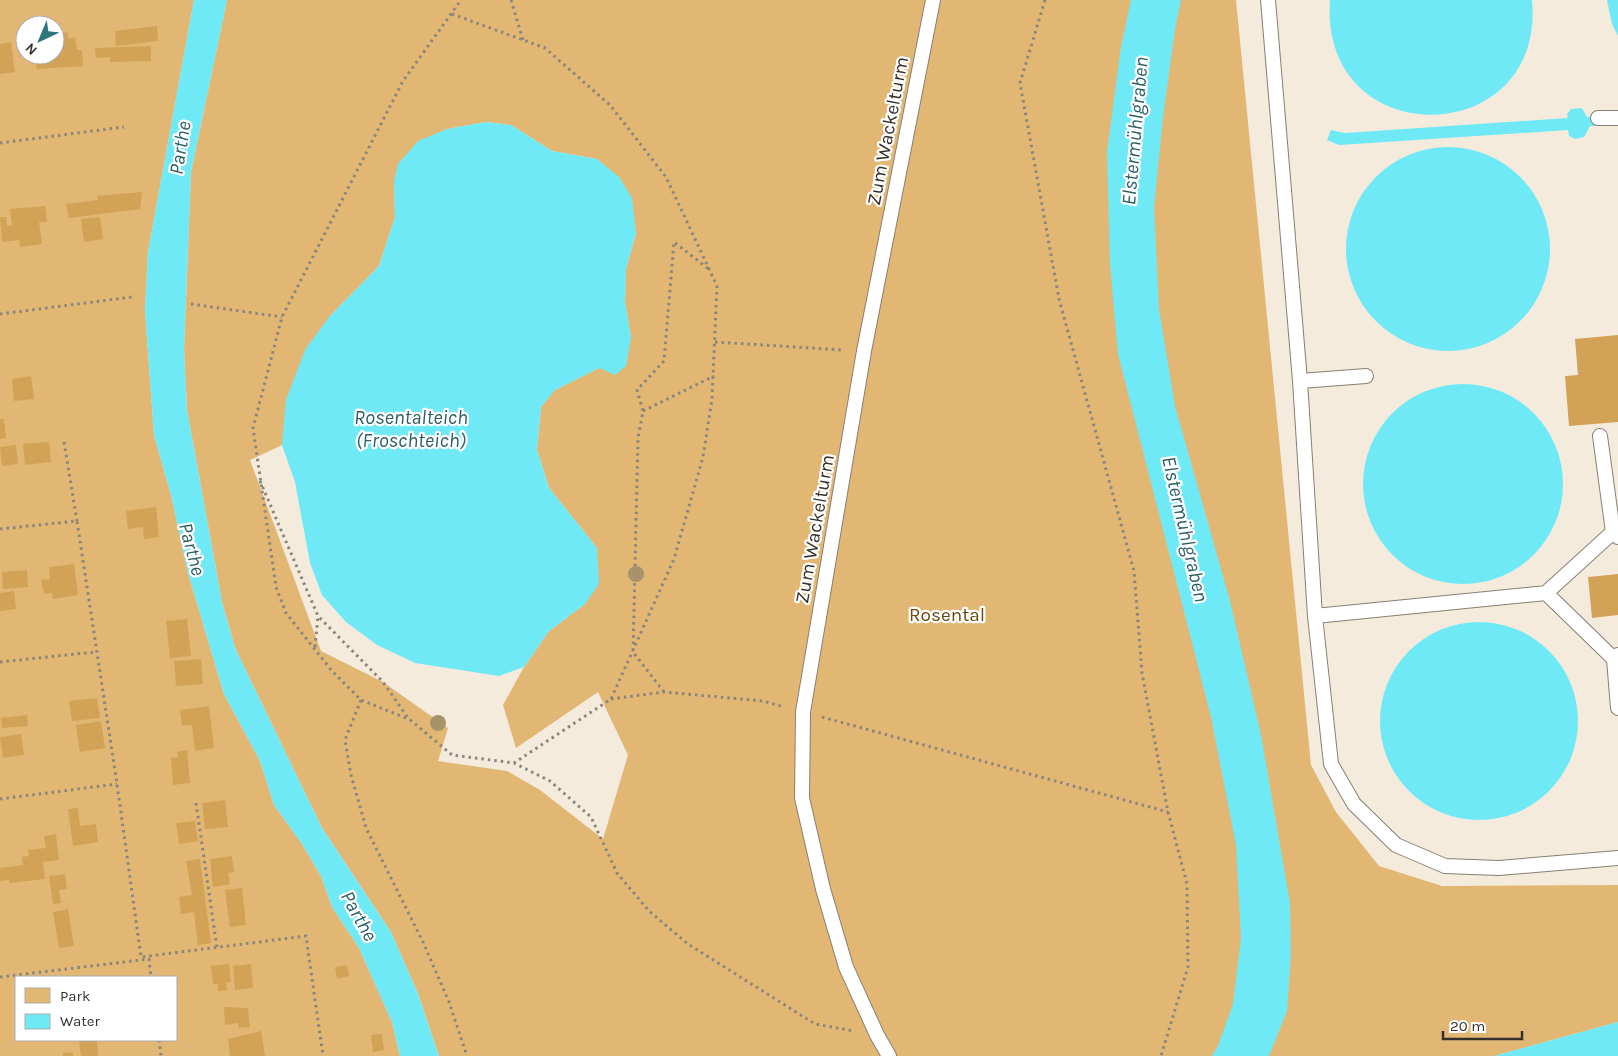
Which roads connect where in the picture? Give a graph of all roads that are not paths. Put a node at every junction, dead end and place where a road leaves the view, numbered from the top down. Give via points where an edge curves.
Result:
1 (933, 0) edge
2 (1268, 0) edge
3 (1598, 118) dead end
4 (1618, 118) edge
5 (1366, 376) dead end
6 (1300, 381) junction
7 (1600, 436) dead end
8 (1616, 534) edge
9 (1546, 593) junction
10 (1316, 616) junction
11 (1616, 657) edge
12 (1618, 708) edge
13 (1618, 858) edge
14 (889, 1056) edge

1 - 14 lane, Zum Wackelturm via 864,351 803,712 802,798 823,889 846,966
2 - 6 lane
3 - 4 lane
5 - 6 lane
6 - 10 lane
7 - 8 lane
8 - 9 lane
9 - 10 lane
9 - 11 lane
10 - 13 lane via 1331,764 1354,804 1396,845 1445,866 1498,868
11 - 12 lane

